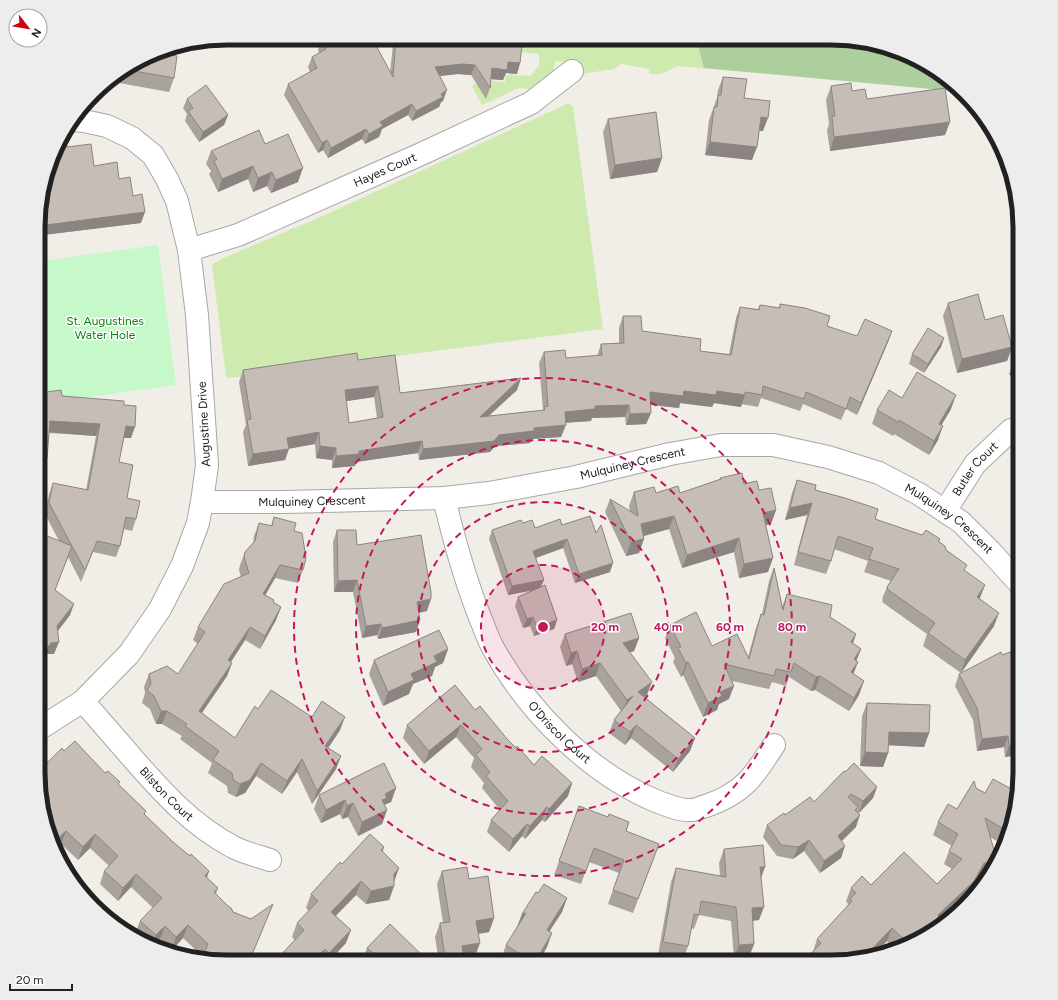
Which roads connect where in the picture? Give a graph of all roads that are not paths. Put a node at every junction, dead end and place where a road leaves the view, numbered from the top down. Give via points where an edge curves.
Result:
1 (572, 71) dead end
2 (80, 121) edge
3 (189, 250) junction
4 (1011, 430) dead end
5 (444, 498) junction
6 (202, 502) junction
7 (945, 511) junction
8 (1013, 576) edge
9 (83, 701) junction
10 (45, 724) edge
11 (774, 745) dead end
12 (270, 860) dead end

1 - 3 street, Hayes Court via 530,103 420,155 238,235
2 - 3 street, Augustine Drive via 107,126 132,138 153,155 177,202
3 - 6 street, Augustine Drive via 198,315 207,465
4 - 7 street, Butler Court via 975,464
5 - 6 street, Mulquiney Crescent
5 - 7 street, Mulquiney Crescent via 489,493 576,477 670,454 721,445 773,445 828,457 879,473
5 - 11 street, O'Driscol Court via 461,564 492,647 514,682 534,706 561,736 592,764 646,796 670,806 691,810 720,802 747,782
6 - 9 street, Augustine Drive via 198,523 182,566 160,609 129,654
7 - 8 street, Mulquiney Crescent via 961,522
9 - 10 street, Augustine Drive
9 - 12 street, Bilston Court via 153,782 193,821 235,848

